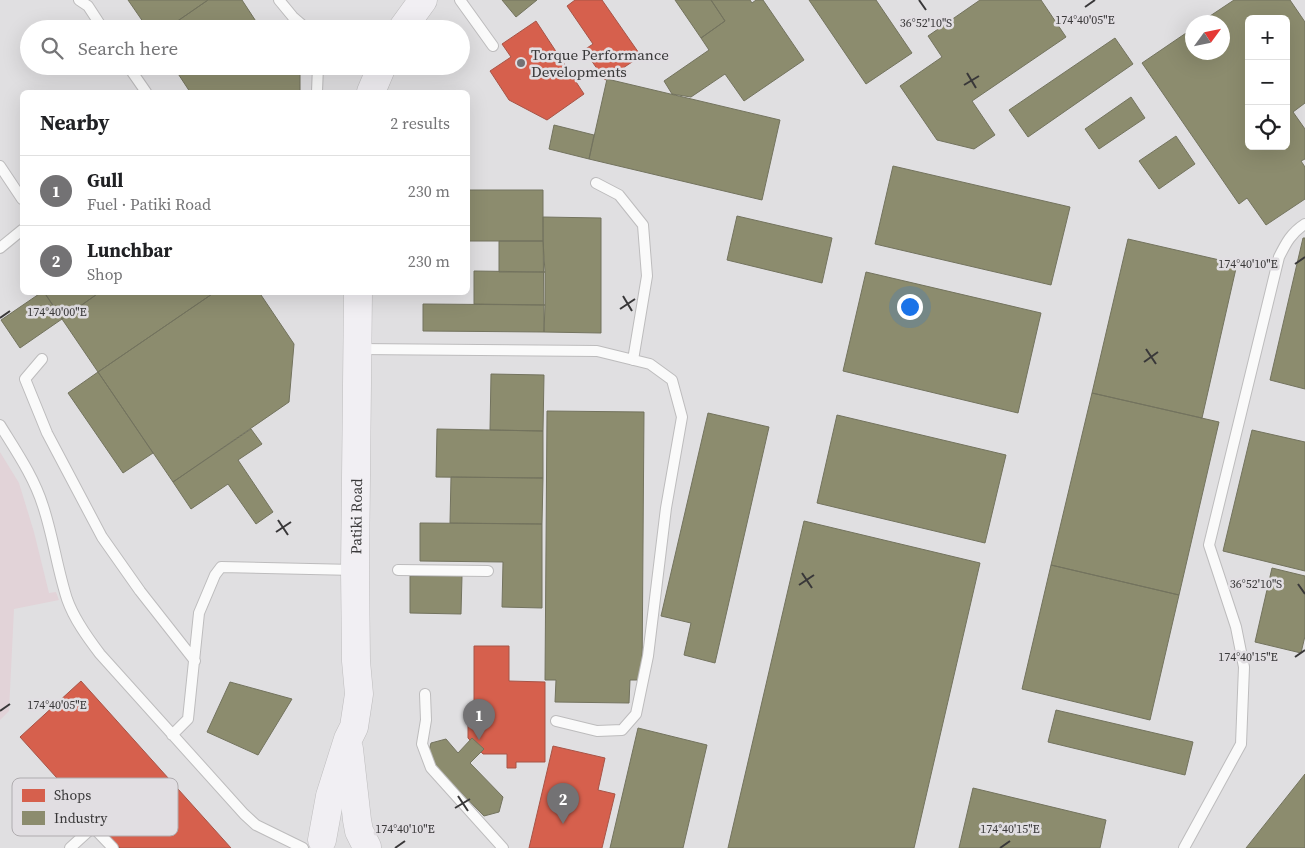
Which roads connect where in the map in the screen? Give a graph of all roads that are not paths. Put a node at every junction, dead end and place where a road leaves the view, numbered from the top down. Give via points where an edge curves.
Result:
1 (79, 0) edge
2 (279, 0) edge
3 (423, 0) edge
4 (460, 0) edge
5 (97, 20) edge
6 (296, 20) edge
7 (409, 20) edge
8 (493, 46) dead end
9 (134, 75) edge
10 (318, 75) edge
11 (145, 90) edge
12 (317, 90) edge
13 (0, 166) edge
14 (596, 183) dead end
15 (20, 196) edge
16 (1305, 224) edge
17 (20, 232) edge
18 (0, 248) edge
19 (358, 295) edge
20 (357, 349) junction
21 (42, 360) dead end
22 (633, 360) junction
23 (0, 425) edge
24 (355, 570) junction
25 (398, 570) dead end
26 (488, 571) dead end
27 (195, 661) junction
28 (425, 694) dead end
29 (556, 721) dead end
30 (172, 735) junction
31 (348, 740) junction
32 (83, 836) edge
33 (102, 836) edge
34 (313, 845) edge
35 (70, 848) edge
36 (113, 848) edge
37 (367, 848) edge
38 (503, 848) edge
39 (1184, 848) edge

1 - 5 lane via 88,6
2 - 6 lane
3 - 7 main road
4 - 8 lane
9 - 11 lane
10 - 12 lane
13 - 15 lane
14 - 22 lane via 619,195 643,225 647,276
16 - 39 lane via 1288,239 1279,257 1209,545 1236,627 1244,667 1241,744
17 - 18 lane
19 - 20 main road, Patiki Road
20 - 22 lane via 596,351
20 - 24 main road, Patiki Road
21 - 27 lane via 24,379 47,433 102,537
22 - 29 lane via 650,364 672,380 682,417 666,508 648,656 636,714 622,730 597,731
23 - 30 lane via 37,488 67,599 75,616 100,654
24 - 27 lane via 221,567 199,613
24 - 31 main road, Patiki Road via 359,694 354,728
25 - 26 lane
27 - 30 lane via 188,719
28 - 38 lane via 426,720 422,744 431,768
30 - 34 lane via 256,825
31 - 34 main road, Patiki Road
31 - 37 main road, Patiki Road via 357,820
32 - 35 lane
33 - 36 lane
34 - 37 main road via 341,834 356,838

